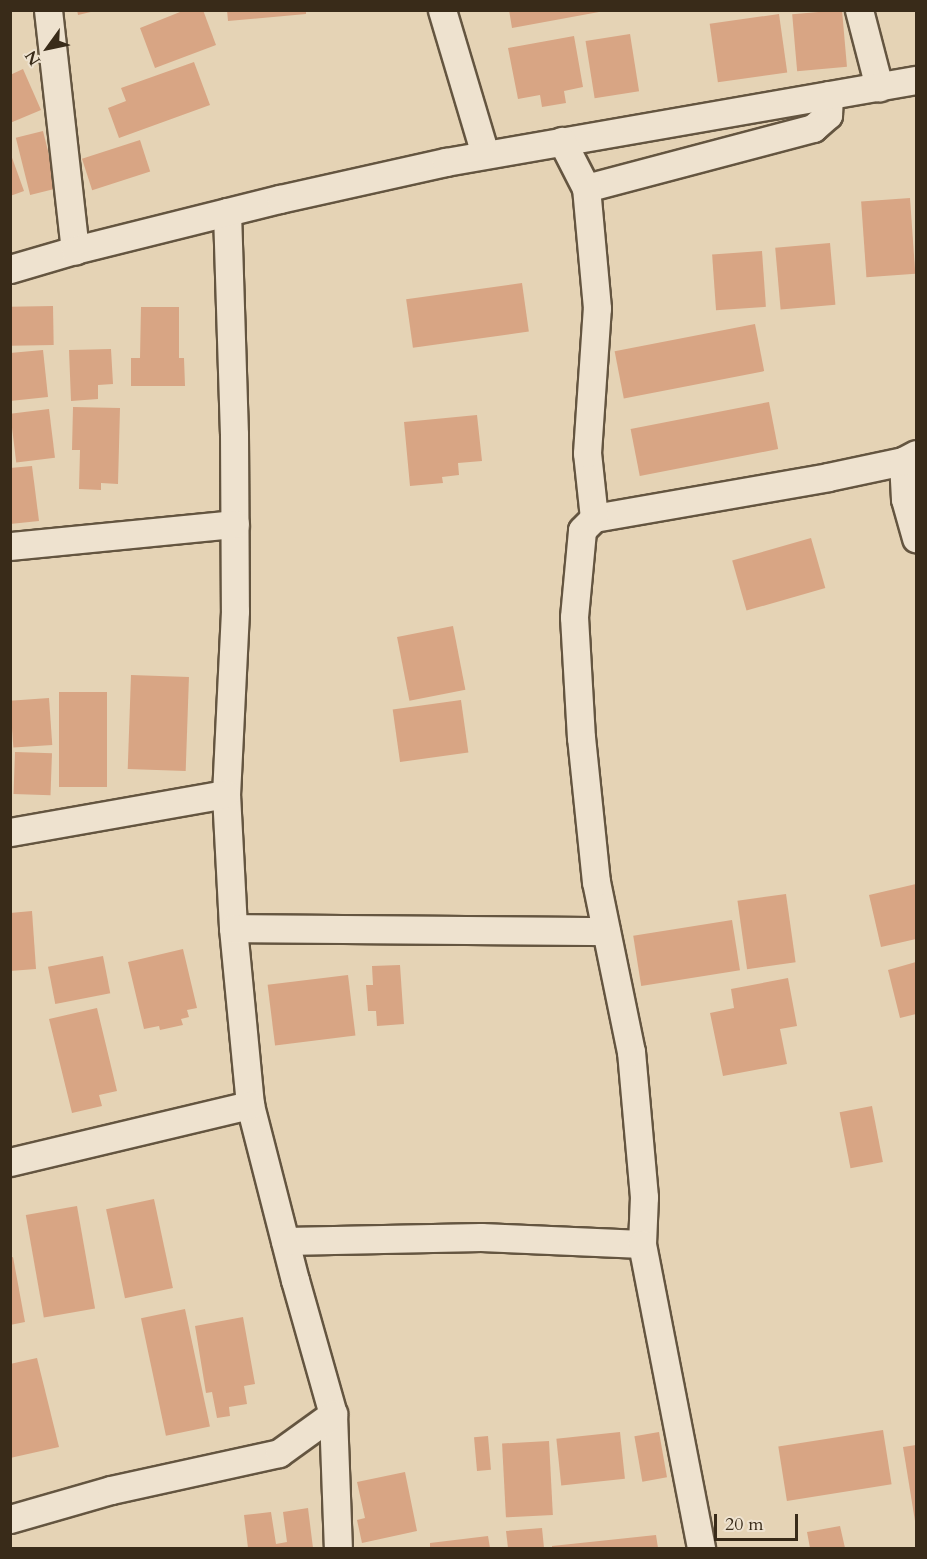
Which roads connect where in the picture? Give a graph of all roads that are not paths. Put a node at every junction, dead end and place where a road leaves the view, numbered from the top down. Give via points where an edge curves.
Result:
1 (48, 10) edge
2 (442, 10) edge
3 (859, 10) edge
4 (916, 80) edge
5 (879, 87) junction
6 (830, 95) junction
7 (562, 141) junction
8 (485, 154) junction
9 (586, 188) junction
10 (227, 213) junction
11 (75, 250) junction
12 (10, 269) edge
13 (910, 457) edge
14 (594, 518) junction
15 (235, 524) junction
16 (916, 538) edge
17 (10, 546) edge
18 (226, 794) junction
19 (10, 832) edge
20 (233, 928) junction
21 (606, 931) junction
22 (250, 1105) junction
23 (10, 1162) edge
24 (285, 1241) junction
25 (642, 1245) junction
26 (333, 1414) junction
27 (10, 1519) edge
28 (338, 1548) edge
29 (701, 1548) edge

1 - 11 street
2 - 8 street
3 - 5 street
4 - 5 street
5 - 6 street
6 - 7 street
6 - 9 street via 828,116 813,128
7 - 8 street
7 - 9 street
8 - 10 street
9 - 14 street via 597,308 587,453
10 - 11 street
10 - 15 street
11 - 12 street
13 - 14 street via 828,477
13 - 16 street via 905,499
14 - 21 street via 582,530 574,617 581,738 596,882
15 - 17 street
15 - 18 street
18 - 19 street
18 - 20 street
20 - 21 street
20 - 22 street
21 - 25 street via 631,1052 644,1197
22 - 23 street
22 - 24 street
24 - 25 street via 481,1238
24 - 26 street
25 - 29 street
26 - 27 street via 279,1453 111,1490
26 - 28 street

